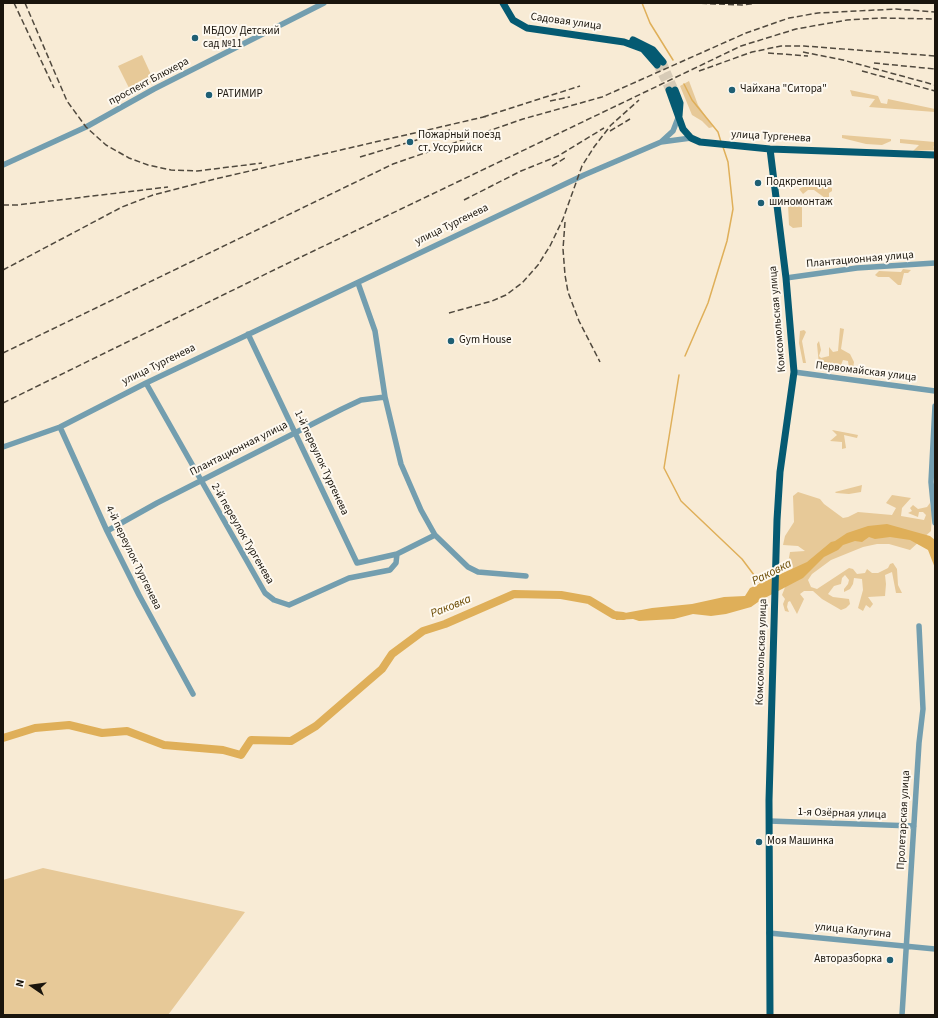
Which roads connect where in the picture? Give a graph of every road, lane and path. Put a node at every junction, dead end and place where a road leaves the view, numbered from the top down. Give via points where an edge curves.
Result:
1 (324, 3) edge
2 (503, 3) edge
3 (660, 64) tunnel mouth
4 (672, 90) tunnel mouth
5 (678, 118) junction
6 (690, 138) junction
7 (661, 142) junction
8 (770, 149) junction
9 (935, 155) edge
10 (3, 165) edge
11 (935, 263) edge
12 (786, 278) junction
13 (358, 283) junction
14 (248, 334) junction
15 (794, 372) junction
16 (146, 383) junction
17 (935, 391) edge
18 (385, 397) junction
19 (935, 406) edge
20 (60, 427) junction
21 (296, 432) junction
22 (3, 447) edge
23 (200, 480) junction
24 (935, 523) edge
25 (107, 531) junction
26 (434, 535) junction
27 (397, 554) junction
28 (526, 576) dead end
29 (919, 626) dead end
30 (193, 694) dead end
31 (768, 821) junction
32 (914, 826) junction
33 (769, 933) junction
34 (907, 946) junction
35 (935, 949) edge
36 (770, 1015) edge
37 (902, 1015) edge

1 - 10 street, проспект Блюхера via 154,89 86,127
2 - 3 main road, Садовая улица via 514,20 533,30 613,39 643,49
4 - 5 main road
5 - 6 main road
5 - 7 street via 673,131
6 - 7 street, улица Тургенева
6 - 8 main road, улица Тургенева via 725,146
7 - 13 street, улица Тургенева via 550,190
8 - 9 main road, улица Тургенева
8 - 12 main road, Комсомольская улица
11 - 12 street, Плантационная улица via 857,268
12 - 15 main road, Комсомольская улица
13 - 14 street, улица Тургенева
13 - 18 street via 375,331
14 - 16 street, улица Тургенева
14 - 21 street, 1-й переулок Тургенева
15 - 17 street, Первомайская улица
15 - 31 main road, Комсомольская улица via 780,472 777,520
16 - 20 street, улица Тургенева
16 - 23 street, 2-й переулок Тургенева
18 - 21 street, Плантационная улица via 361,400
18 - 26 street via 401,464 410,489
19 - 24 street via 932,482
20 - 22 street, улица Тургенева
20 - 25 street, 4-й переулок Тургенева
21 - 23 street, Плантационная улица
21 - 27 street, 1-й переулок Тургенева via 357,563
23 - 25 street, Плантационная улица
23 - 27 street, 2-й переулок Тургенева via 265,593 282,603 288,605 349,578 390,570 396,563
25 - 30 street, 4-й переулок Тургенева
26 - 27 street
26 - 28 street via 468,567 478,572
29 - 32 street, Пролетарская улица via 923,702
31 - 32 street, 1-я Озёрная улица
31 - 33 main road, Комсомольская улица
32 - 34 street, Пролетарская улица
33 - 34 street, улица Калугина
33 - 36 main road, Комсомольская улица
34 - 35 street, улица Калугина
34 - 37 street, Пролетарская улица

